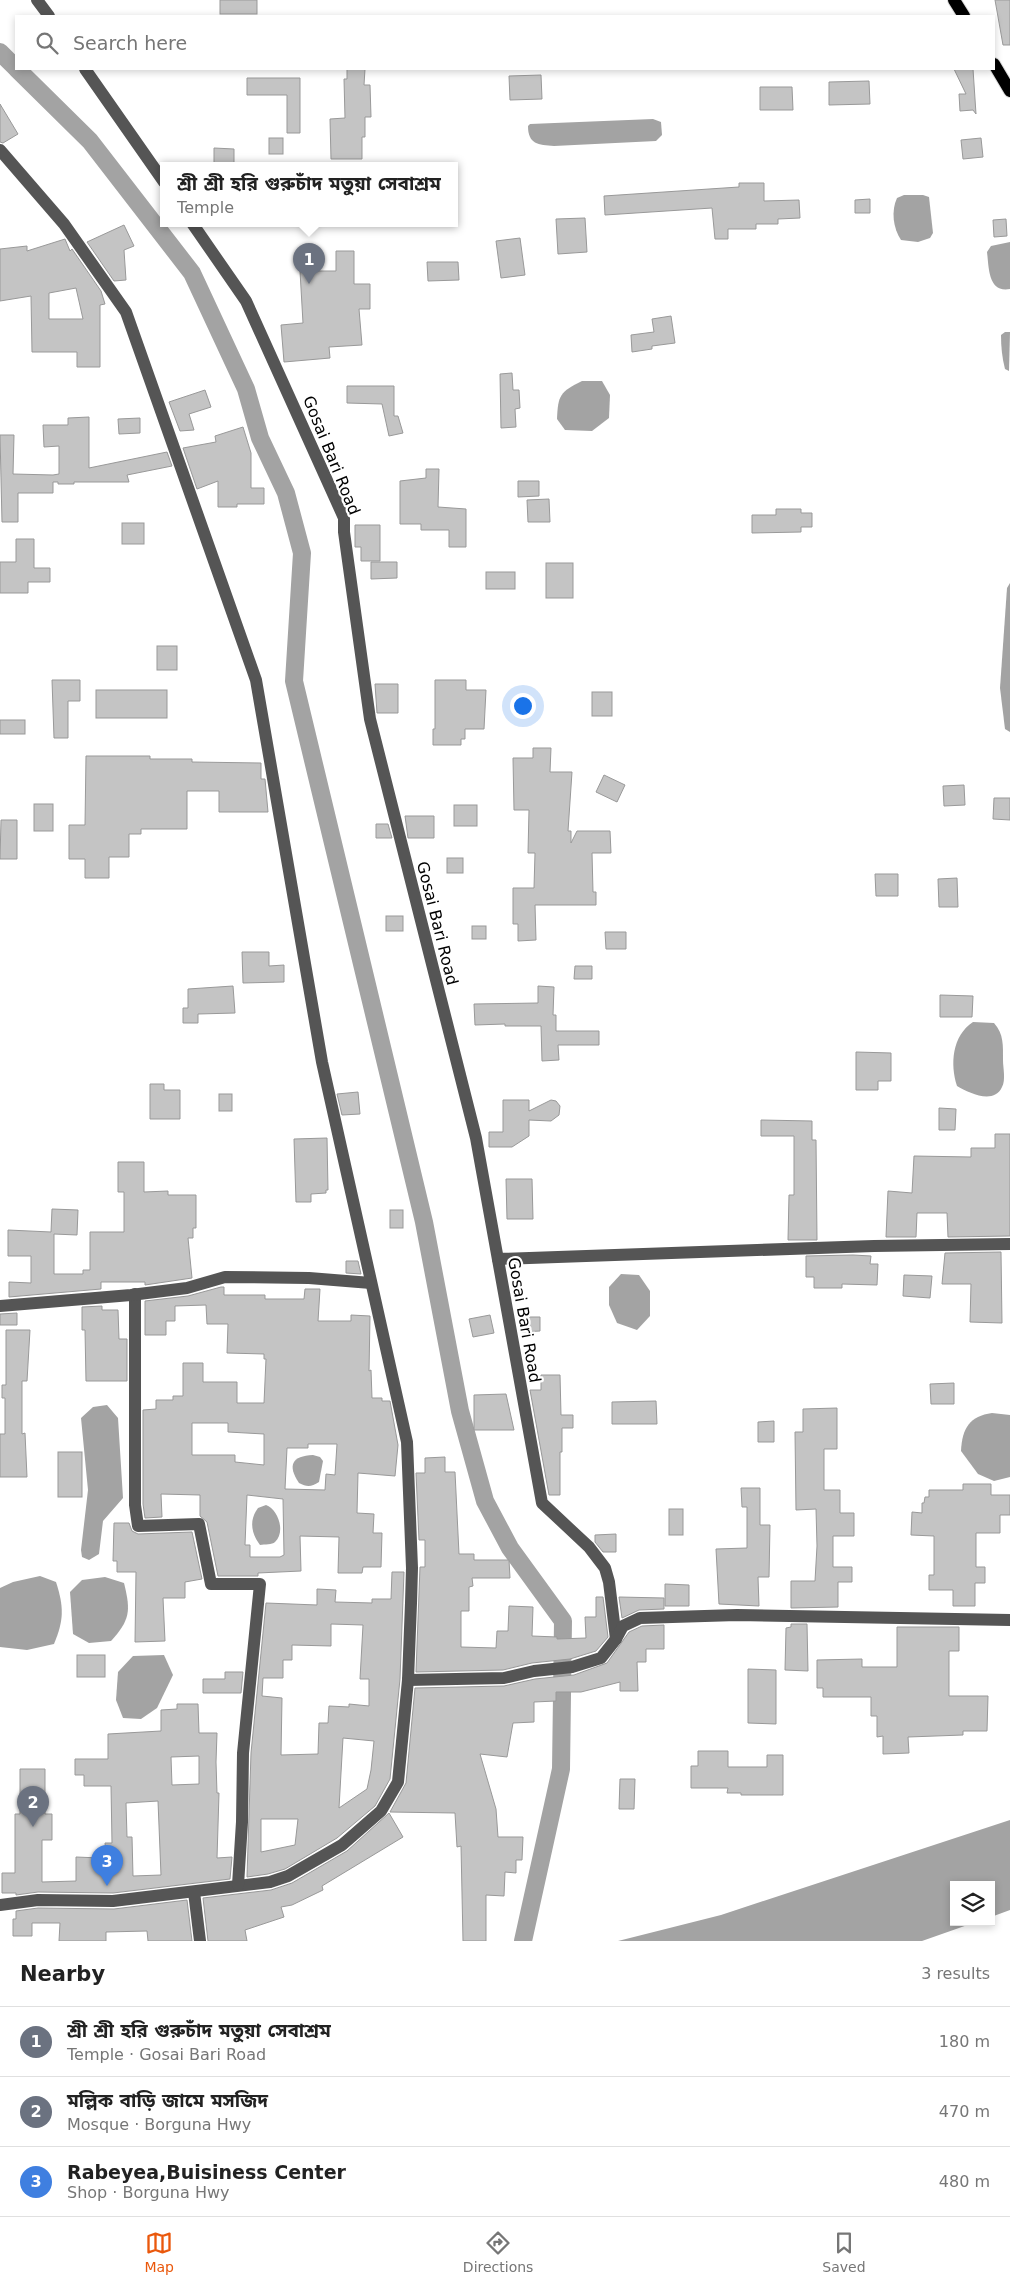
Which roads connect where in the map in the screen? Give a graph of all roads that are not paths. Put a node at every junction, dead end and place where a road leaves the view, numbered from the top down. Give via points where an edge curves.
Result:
1 (37, 0) edge
2 (954, 0) edge
3 (47, 15) edge
4 (963, 15) edge
5 (995, 66) edge
6 (86, 70) edge
7 (1010, 91) edge
8 (0, 150) edge
9 (160, 176) edge
10 (195, 227) edge
11 (1010, 1244) edge
12 (498, 1259) junction
13 (371, 1283) junction
14 (135, 1294) junction
15 (0, 1306) edge
16 (1010, 1620) edge
17 (616, 1639) junction
18 (408, 1680) junction
19 (238, 1885) junction
20 (194, 1892) junction
21 (0, 1905) edge
22 (200, 1941) edge

1 - 3 street
2 - 4 main road
5 - 7 main road
6 - 9 street
8 - 13 street via 64,224 126,312 256,680 322,1062
10 - 12 street, Gosai Bari Road via 246,301 344,518 370,719 476,1138
11 - 12 street
12 - 17 street, Gosai Bari Road via 542,1503 589,1547 605,1568
13 - 14 street via 226,1277 186,1288
13 - 18 street via 407,1442 412,1568
14 - 15 street
14 - 19 street via 135,1505 138,1526 199,1524 211,1584 260,1584 243,1753
16 - 17 street via 737,1614 640,1618 623,1626
17 - 18 street via 601,1658 572,1667 504,1678
18 - 19 street via 398,1782 381,1811 342,1845 288,1876 270,1882
19 - 20 street
20 - 21 street via 113,1901 38,1900
20 - 22 street

